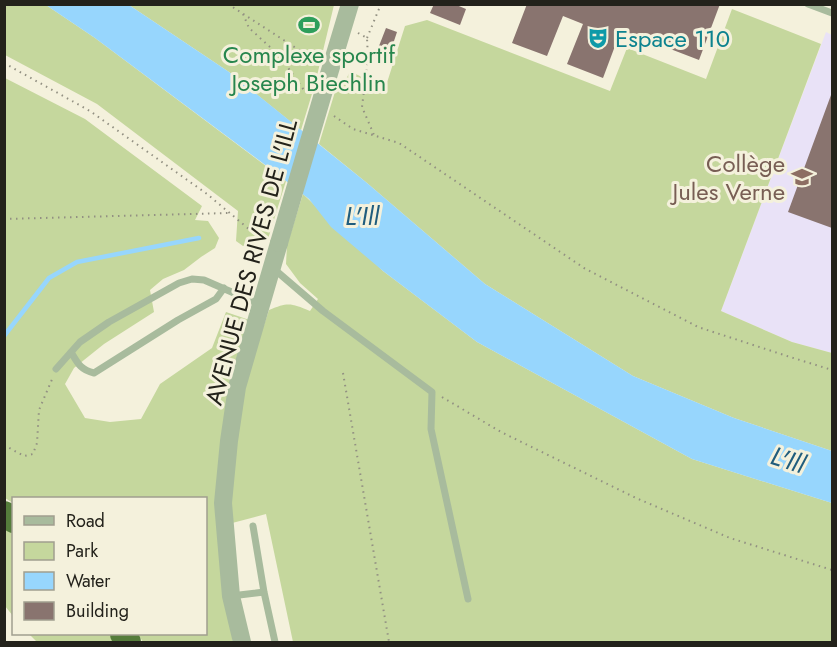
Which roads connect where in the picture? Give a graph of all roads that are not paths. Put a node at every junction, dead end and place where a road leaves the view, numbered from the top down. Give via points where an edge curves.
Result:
1 (350, 4) edge
2 (808, 4) edge
3 (832, 14) edge
4 (276, 253) junction
5 (224, 288) junction
6 (261, 305) junction
7 (71, 352) junction
8 (56, 369) road end
9 (253, 526) dead end
10 (264, 592) junction
11 (231, 596) junction
12 (468, 599) dead end
13 (242, 642) edge
14 (275, 642) edge

1 - 4 street, AVENUE DES RIVES DE L'ILL, bridge via 332,64 317,92
2 - 3 lane
4 - 6 street, AVENUE DES RIVES DE L'ILL
4 - 12 lane via 285,277 305,296 432,392 431,429
5 - 6 lane
5 - 7 lane via 204,280 179,283 109,322
5 - 7 lane via 216,299 94,373 85,371
6 - 11 street, AVENUE DES RIVES DE L'ILL via 237,387 229,441 224,503
7 - 8 lane
9 - 10 lane
10 - 11 lane
10 - 14 lane
11 - 13 street, AVENUE DES RIVES DE L'ILL

